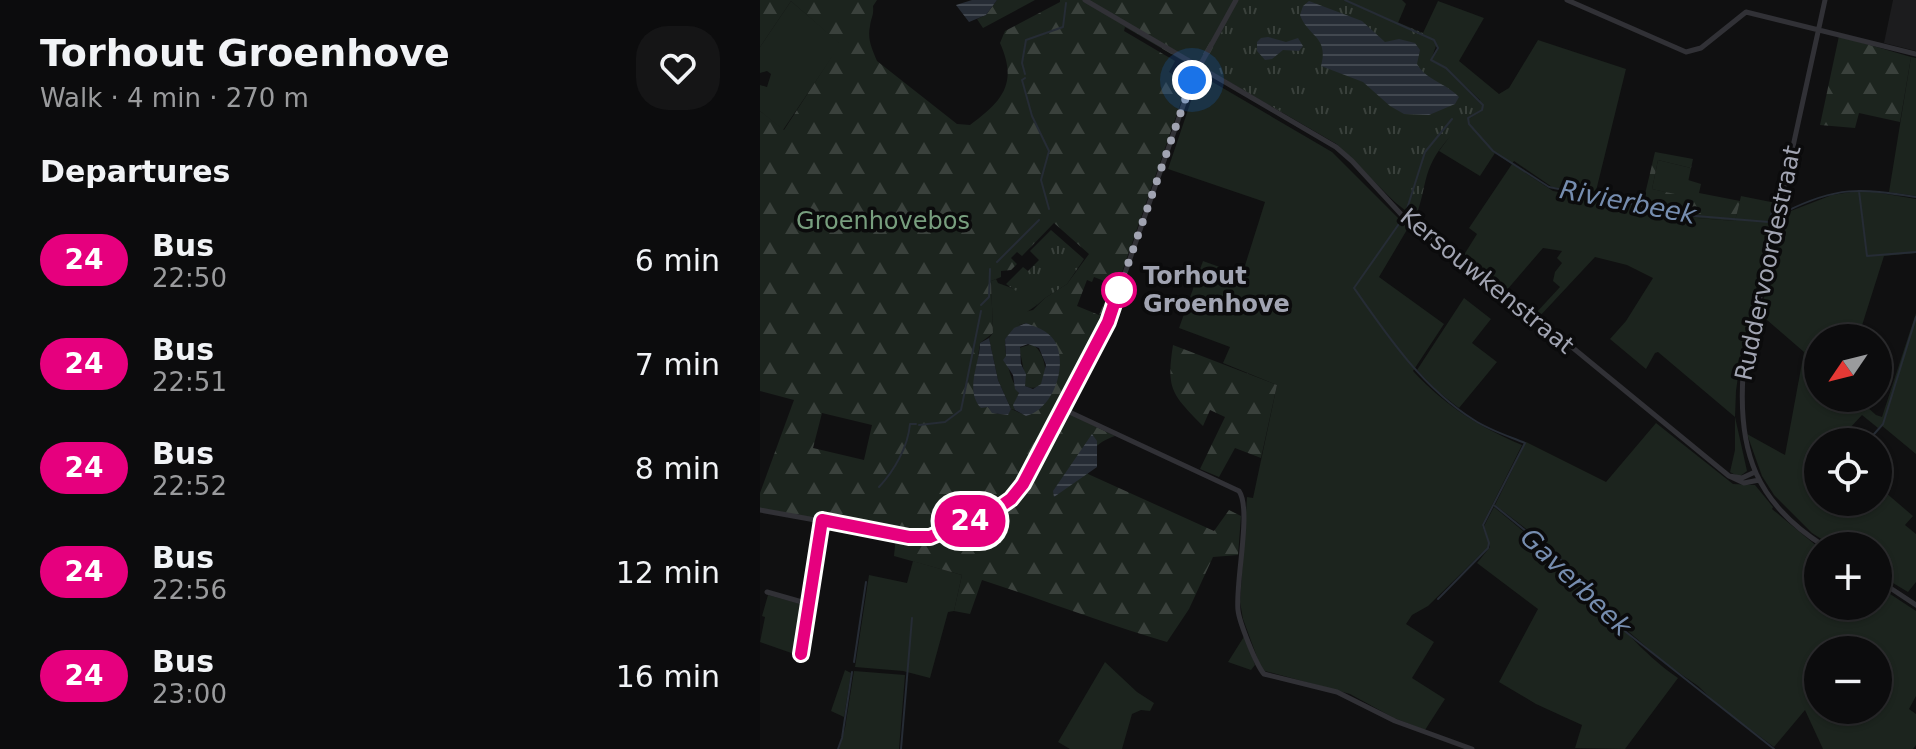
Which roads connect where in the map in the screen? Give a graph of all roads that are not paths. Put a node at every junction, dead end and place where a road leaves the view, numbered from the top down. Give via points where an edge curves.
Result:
1 (1085, 0) edge
2 (1236, 0) edge
3 (1567, 0) edge
4 (1825, 0) edge
5 (1818, 28) junction
6 (1916, 54) edge
7 (1200, 67) junction
8 (1063, 409) junction
9 (1755, 472) junction
10 (1729, 476) junction
11 (1759, 480) junction
12 (760, 510) edge
13 (822, 520) junction
14 (1806, 532) edge
15 (1892, 589) edge
16 (767, 592) dead end
17 (809, 604) junction
18 (1916, 604) edge
19 (801, 654) dead end
20 (1472, 749) edge

1 - 7 street, Kersouwkenstraat
2 - 7 street
3 - 5 street via 1686,52 1701,48 1746,12
4 - 5 street, Ruddervoordestraat
5 - 6 street
5 - 9 street, Ruddervoordestraat via 1743,375 1744,438
7 - 8 street via 1108,322
7 - 10 street, Kersouwkenstraat via 1343,153 1411,225 1512,298
8 - 13 street via 1011,499 941,535 921,539
8 - 20 street via 1239,491 1243,497 1238,610 1264,674 1337,692 1395,721
9 - 10 street
9 - 11 street, Ruddervoordestraat
10 - 11 street via 1744,483
11 - 14 street, Ruddervoordestraat
12 - 13 street
13 - 17 street
15 - 18 street
16 - 17 street
17 - 19 street

